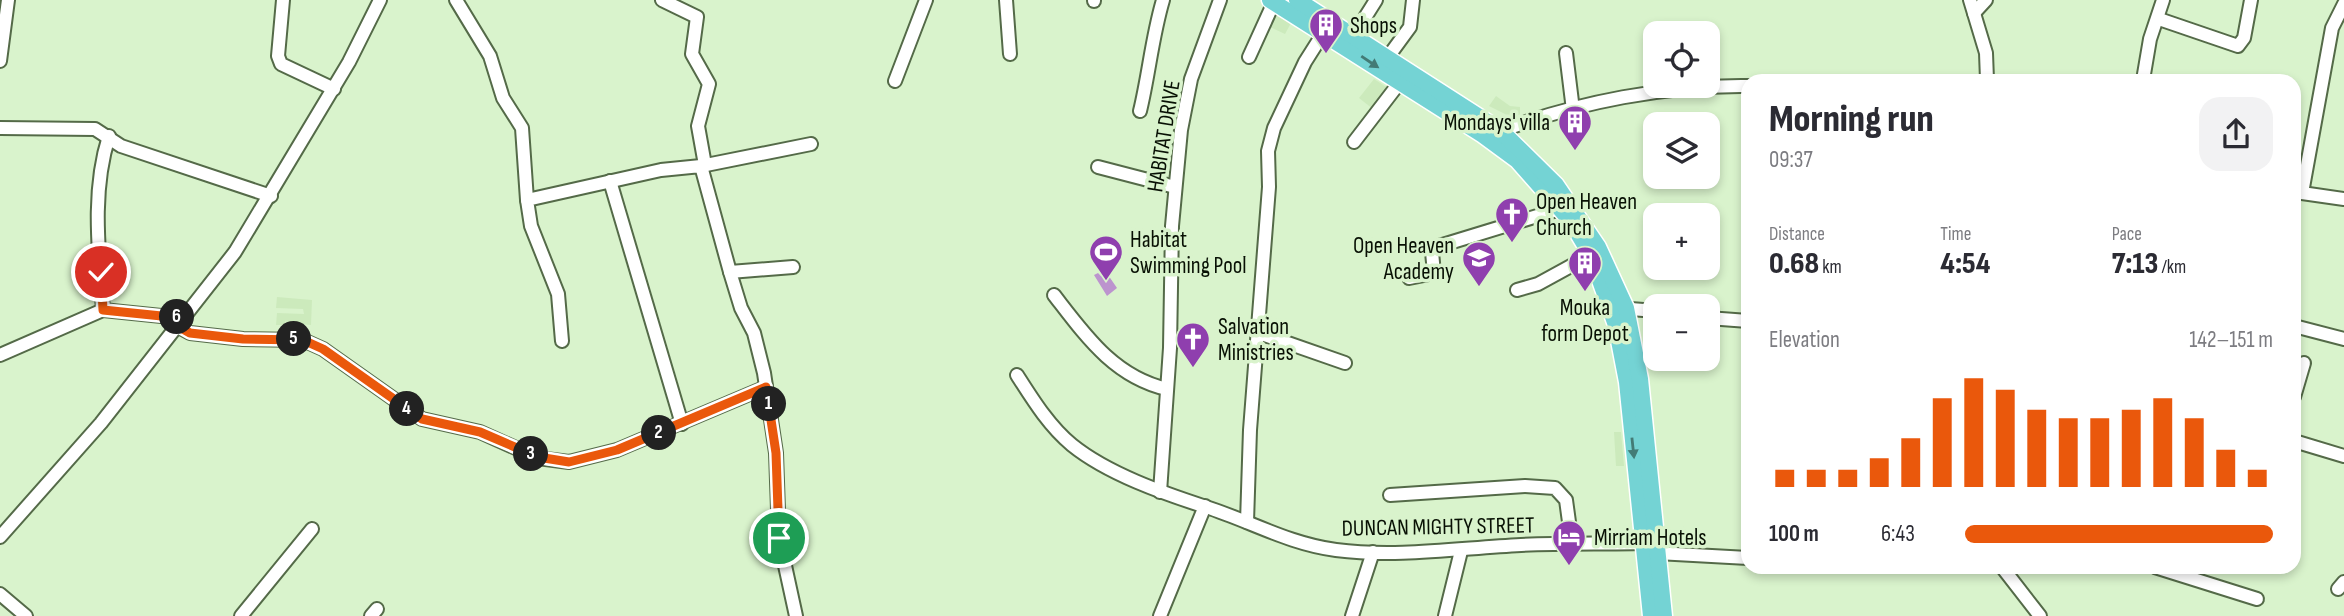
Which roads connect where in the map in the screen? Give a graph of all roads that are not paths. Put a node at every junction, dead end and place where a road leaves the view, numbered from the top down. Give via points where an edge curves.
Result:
1 (8, 0) edge
2 (283, 0) edge
3 (380, 0) edge
4 (456, 0) edge
5 (662, 0) edge
6 (926, 0) edge
7 (1006, 0) edge
8 (1163, 0) edge
9 (1220, 0) edge
10 (1297, 0) edge
11 (1376, 0) edge
12 (1413, 0) edge
13 (1986, 0) edge
14 (2163, 0) edge
15 (2251, 0) edge
16 (1272, 1) edge
17 (2344, 4) edge
18 (1972, 6) edge
19 (2159, 19) junction
20 (1324, 32) junction
21 (1354, 35) junction
22 (1566, 53) dead end
23 (1010, 54) dead end
24 (1250, 57) dead end
25 (1388, 57) junction
26 (0, 61) edge
27 (1987, 74) edge
28 (2144, 74) edge
29 (895, 81) dead end
30 (1400, 82) junction
31 (1741, 86) edge
32 (334, 89) junction
33 (1573, 110) junction
34 (1140, 111) dead end
35 (0, 128) edge
36 (1501, 131) junction
37 (109, 136) junction
38 (1354, 142) dead end
39 (811, 144) dead end
40 (703, 166) junction
41 (1098, 167) dead end
42 (2301, 178) edge
43 (610, 181) junction
44 (1175, 187) junction
45 (2301, 192) edge
46 (271, 196) junction
47 (2344, 199) edge
48 (527, 200) junction
49 (1560, 209) junction
50 (1591, 255) junction
51 (793, 267) dead end
52 (730, 272) junction
53 (1409, 278) dead end
54 (1517, 289) dead end
55 (1054, 295) dead end
56 (1619, 308) junction
57 (103, 310) junction
58 (1643, 310) edge
59 (1720, 319) edge
60 (1741, 320) edge
61 (178, 321) junction
62 (2301, 328) edge
63 (1259, 333) junction
64 (2344, 339) edge
65 (562, 341) dead end
66 (0, 355) edge
67 (1345, 363) dead end
68 (2304, 363) dead end
69 (2301, 373) edge
70 (1017, 375) dead end
71 (766, 387) junction
72 (1167, 389) junction
73 (682, 424) junction
74 (2301, 443) edge
75 (2344, 456) edge
76 (1160, 492) junction
77 (1390, 495) dead end
78 (1205, 506) junction
79 (1247, 522) junction
80 (312, 528) dead end
81 (0, 537) edge
82 (1643, 543) junction
83 (1572, 544) junction
84 (1461, 551) junction
85 (1373, 552) junction
86 (1657, 553) junction
87 (1741, 558) edge
88 (2007, 574) edge
89 (2177, 574) edge
90 (0, 594) edge
91 (2257, 599) dead end
92 (26, 616) edge
93 (241, 616) edge
94 (796, 616) edge
95 (1160, 616) edge
96 (1352, 616) edge
97 (1445, 616) edge
98 (1651, 616) edge
99 (1664, 616) edge
100 (2040, 616) edge

1 - 26 street
2 - 32 street via 281,64
3 - 32 street
4 - 48 street via 490,56 503,98 522,128
5 - 40 street via 697,17 692,54 709,84 698,126
6 - 29 street
7 - 23 street
8 - 34 street
9 - 44 street, HABITAT DRIVE via 1191,79
10 - 21 main road
11 - 21 street
12 - 25 street via 1410,27
13 - 18 street
14 - 19 street
15 - 19 street via 2244,38 2238,46
16 - 20 main road
16 - 24 street
17 - 42 street via 2332,28
18 - 27 street via 1986,53
19 - 28 street
20 -> 30 main road
20 - 63 street via 1273,128 1268,151
21 - 25 main road
22 - 33 street
25 - 36 main road
30 - 38 street
30 - 49 main road via 1517,160
31 - 33 street via 1701,86
32 - 46 street
33 - 36 street
35 - 37 street via 95,129
36 - 56 main road via 1525,151 1579,215 1610,269
37 - 46 street via 121,146
37 - 57 street via 98,190
39 - 40 street
40 - 43 street
40 - 52 street
41 - 44 street
43 - 48 street
43 - 73 street
44 - 72 street, HABITAT DRIVE
45 - 47 street
46 - 61 street via 235,252
48 - 65 street via 531,226 558,294
49 - 50 main road
49 - 53 street via 1436,247 1432,252 1434,273
50 - 54 street via 1538,284
50 - 56 main road
51 - 52 street
52 - 71 street via 740,308 754,333
55 - 72 street via 1117,367
56 - 58 street
56 -> 82 main road
56 - 86 main road via 1640,379
57 - 61 street
57 - 66 street
59 - 60 street
61 - 73 street via 190,333 303,340 323,349 422,419 480,432 538,457 569,462 617,450
61 - 81 street via 101,423
62 - 64 street
63 - 67 street
63 - 79 street
68 - 69 street
70 - 76 street, DUNCAN MIGHTY STREET via 1042,413 1073,446
71 - 73 street
71 - 94 street via 776,453 779,538
72 - 76 street, HABITAT DRIVE
74 - 75 street
76 - 78 street, DUNCAN MIGHTY STREET
77 - 83 street via 1555,488 1566,500
78 - 79 street, DUNCAN MIGHTY STREET
78 - 95 street
79 - 85 street, DUNCAN MIGHTY STREET via 1268,533 1315,545
80 - 93 street
82 - 83 street, DUNCAN MIGHTY STREET
82 - 98 main road
83 - 84 street, DUNCAN MIGHTY STREET
84 - 85 street, DUNCAN MIGHTY STREET
84 - 97 street
85 - 96 street
86 - 87 street
86 - 99 main road
88 - 100 street
89 - 91 street
90 - 92 street

